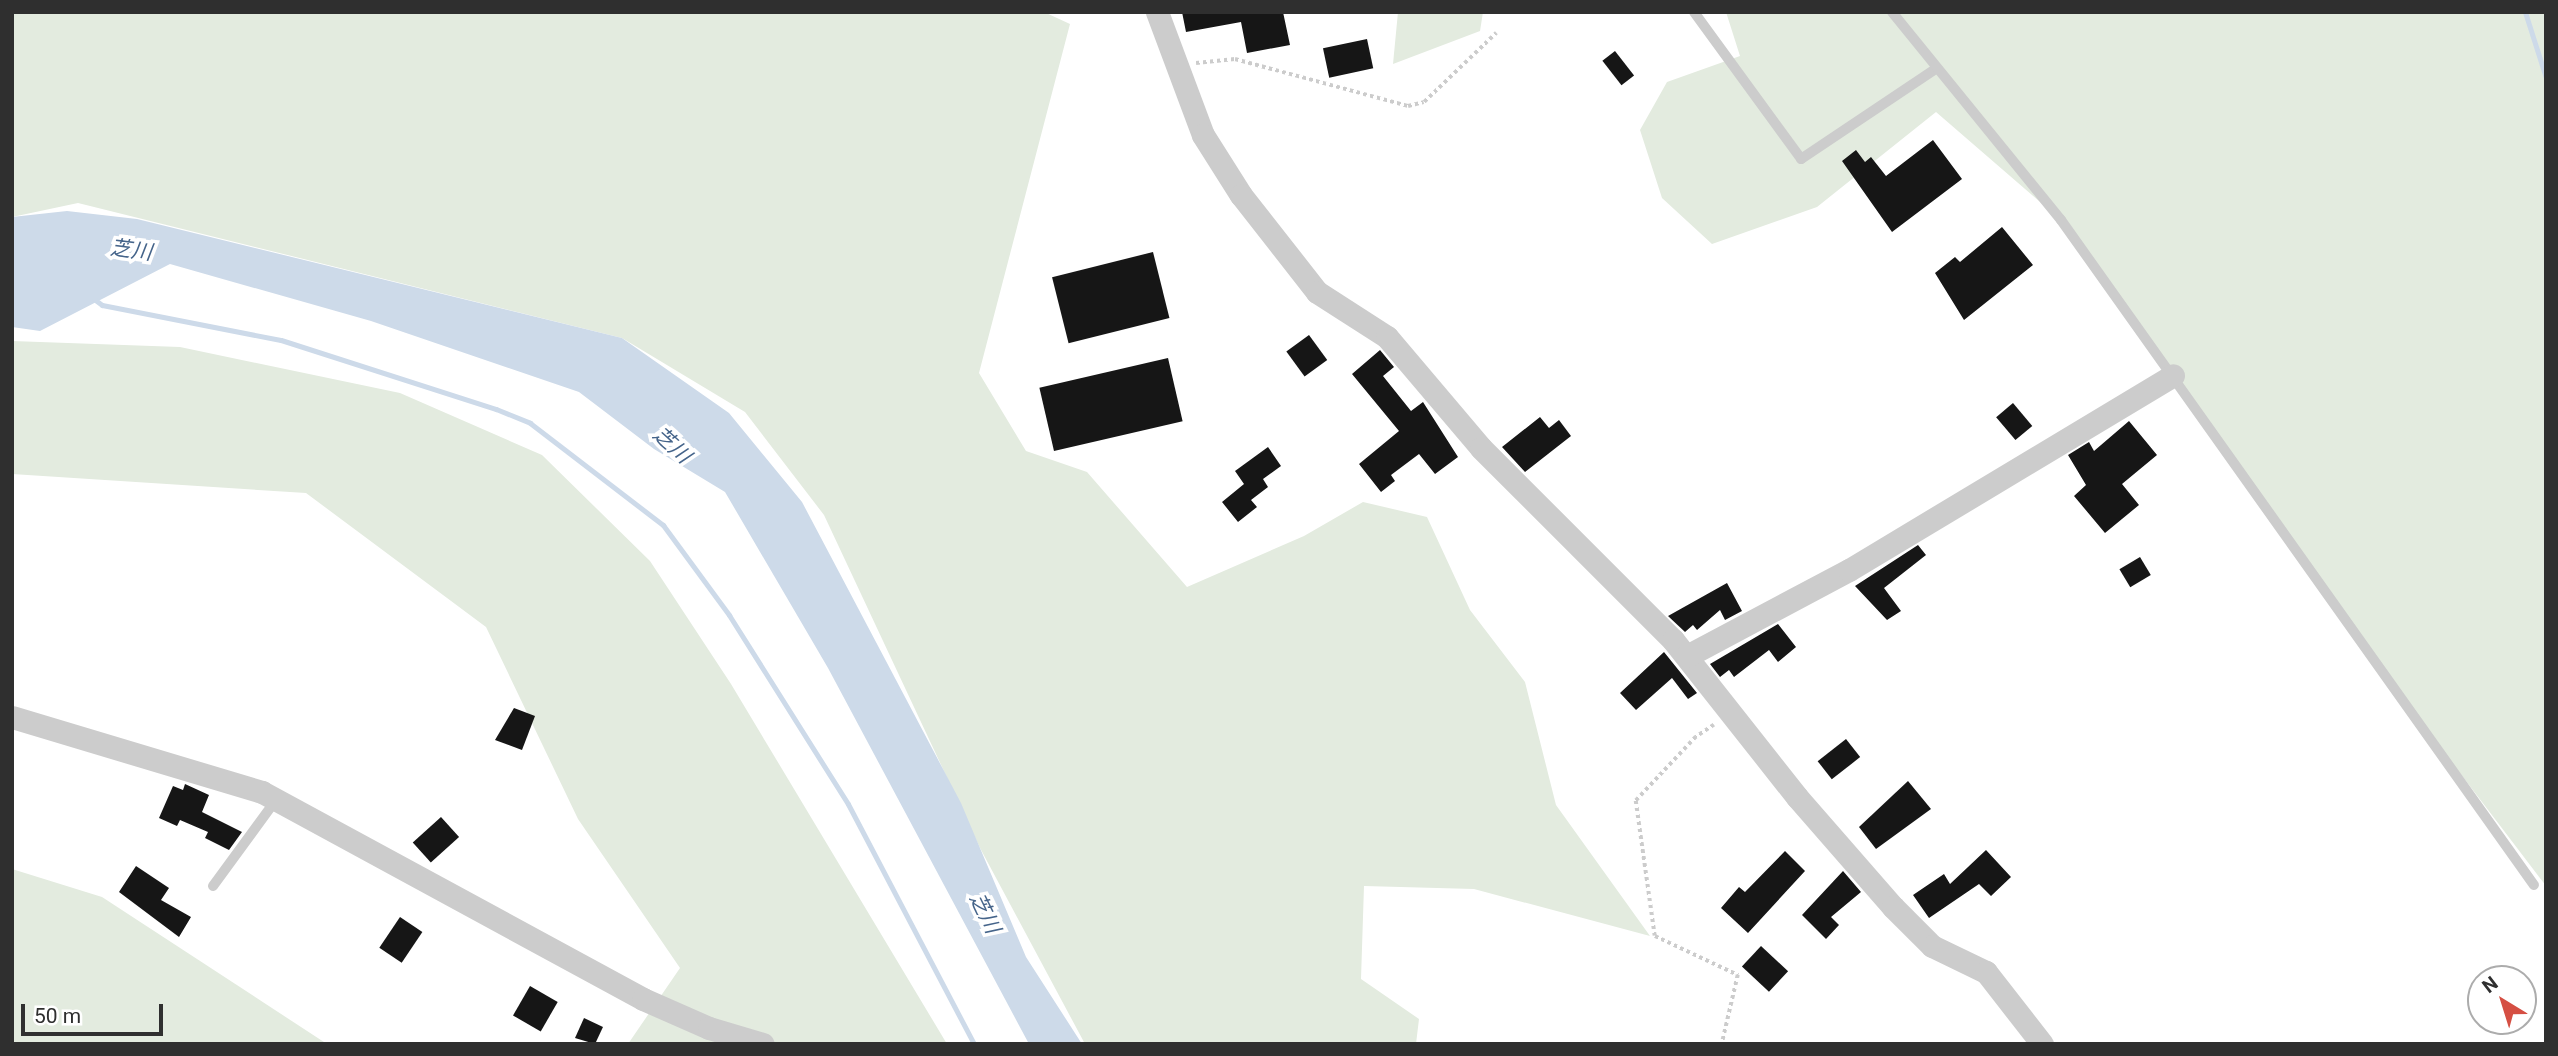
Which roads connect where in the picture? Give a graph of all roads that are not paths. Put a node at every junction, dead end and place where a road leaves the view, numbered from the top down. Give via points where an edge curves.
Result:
1 (1157, 12) edge
2 (1693, 12) edge
3 (1892, 12) edge
4 (1934, 71) junction
5 (2173, 375) junction
6 (1686, 656) junction
7 (12, 717) edge
8 (276, 800) junction
9 (2534, 885) dead end
10 (213, 886) dead end
11 (763, 1044) edge
12 (2042, 1044) edge

1 - 6 street via 1215,155 1317,292 1387,337 1481,448
2 - 4 lane via 1801,159
3 - 4 lane
4 - 5 lane via 2061,220
5 - 6 street via 1849,570
5 - 9 lane
6 - 12 street via 1797,797 1893,907 1932,946 1986,972
7 - 8 street
8 - 10 lane
8 - 11 street via 643,999

